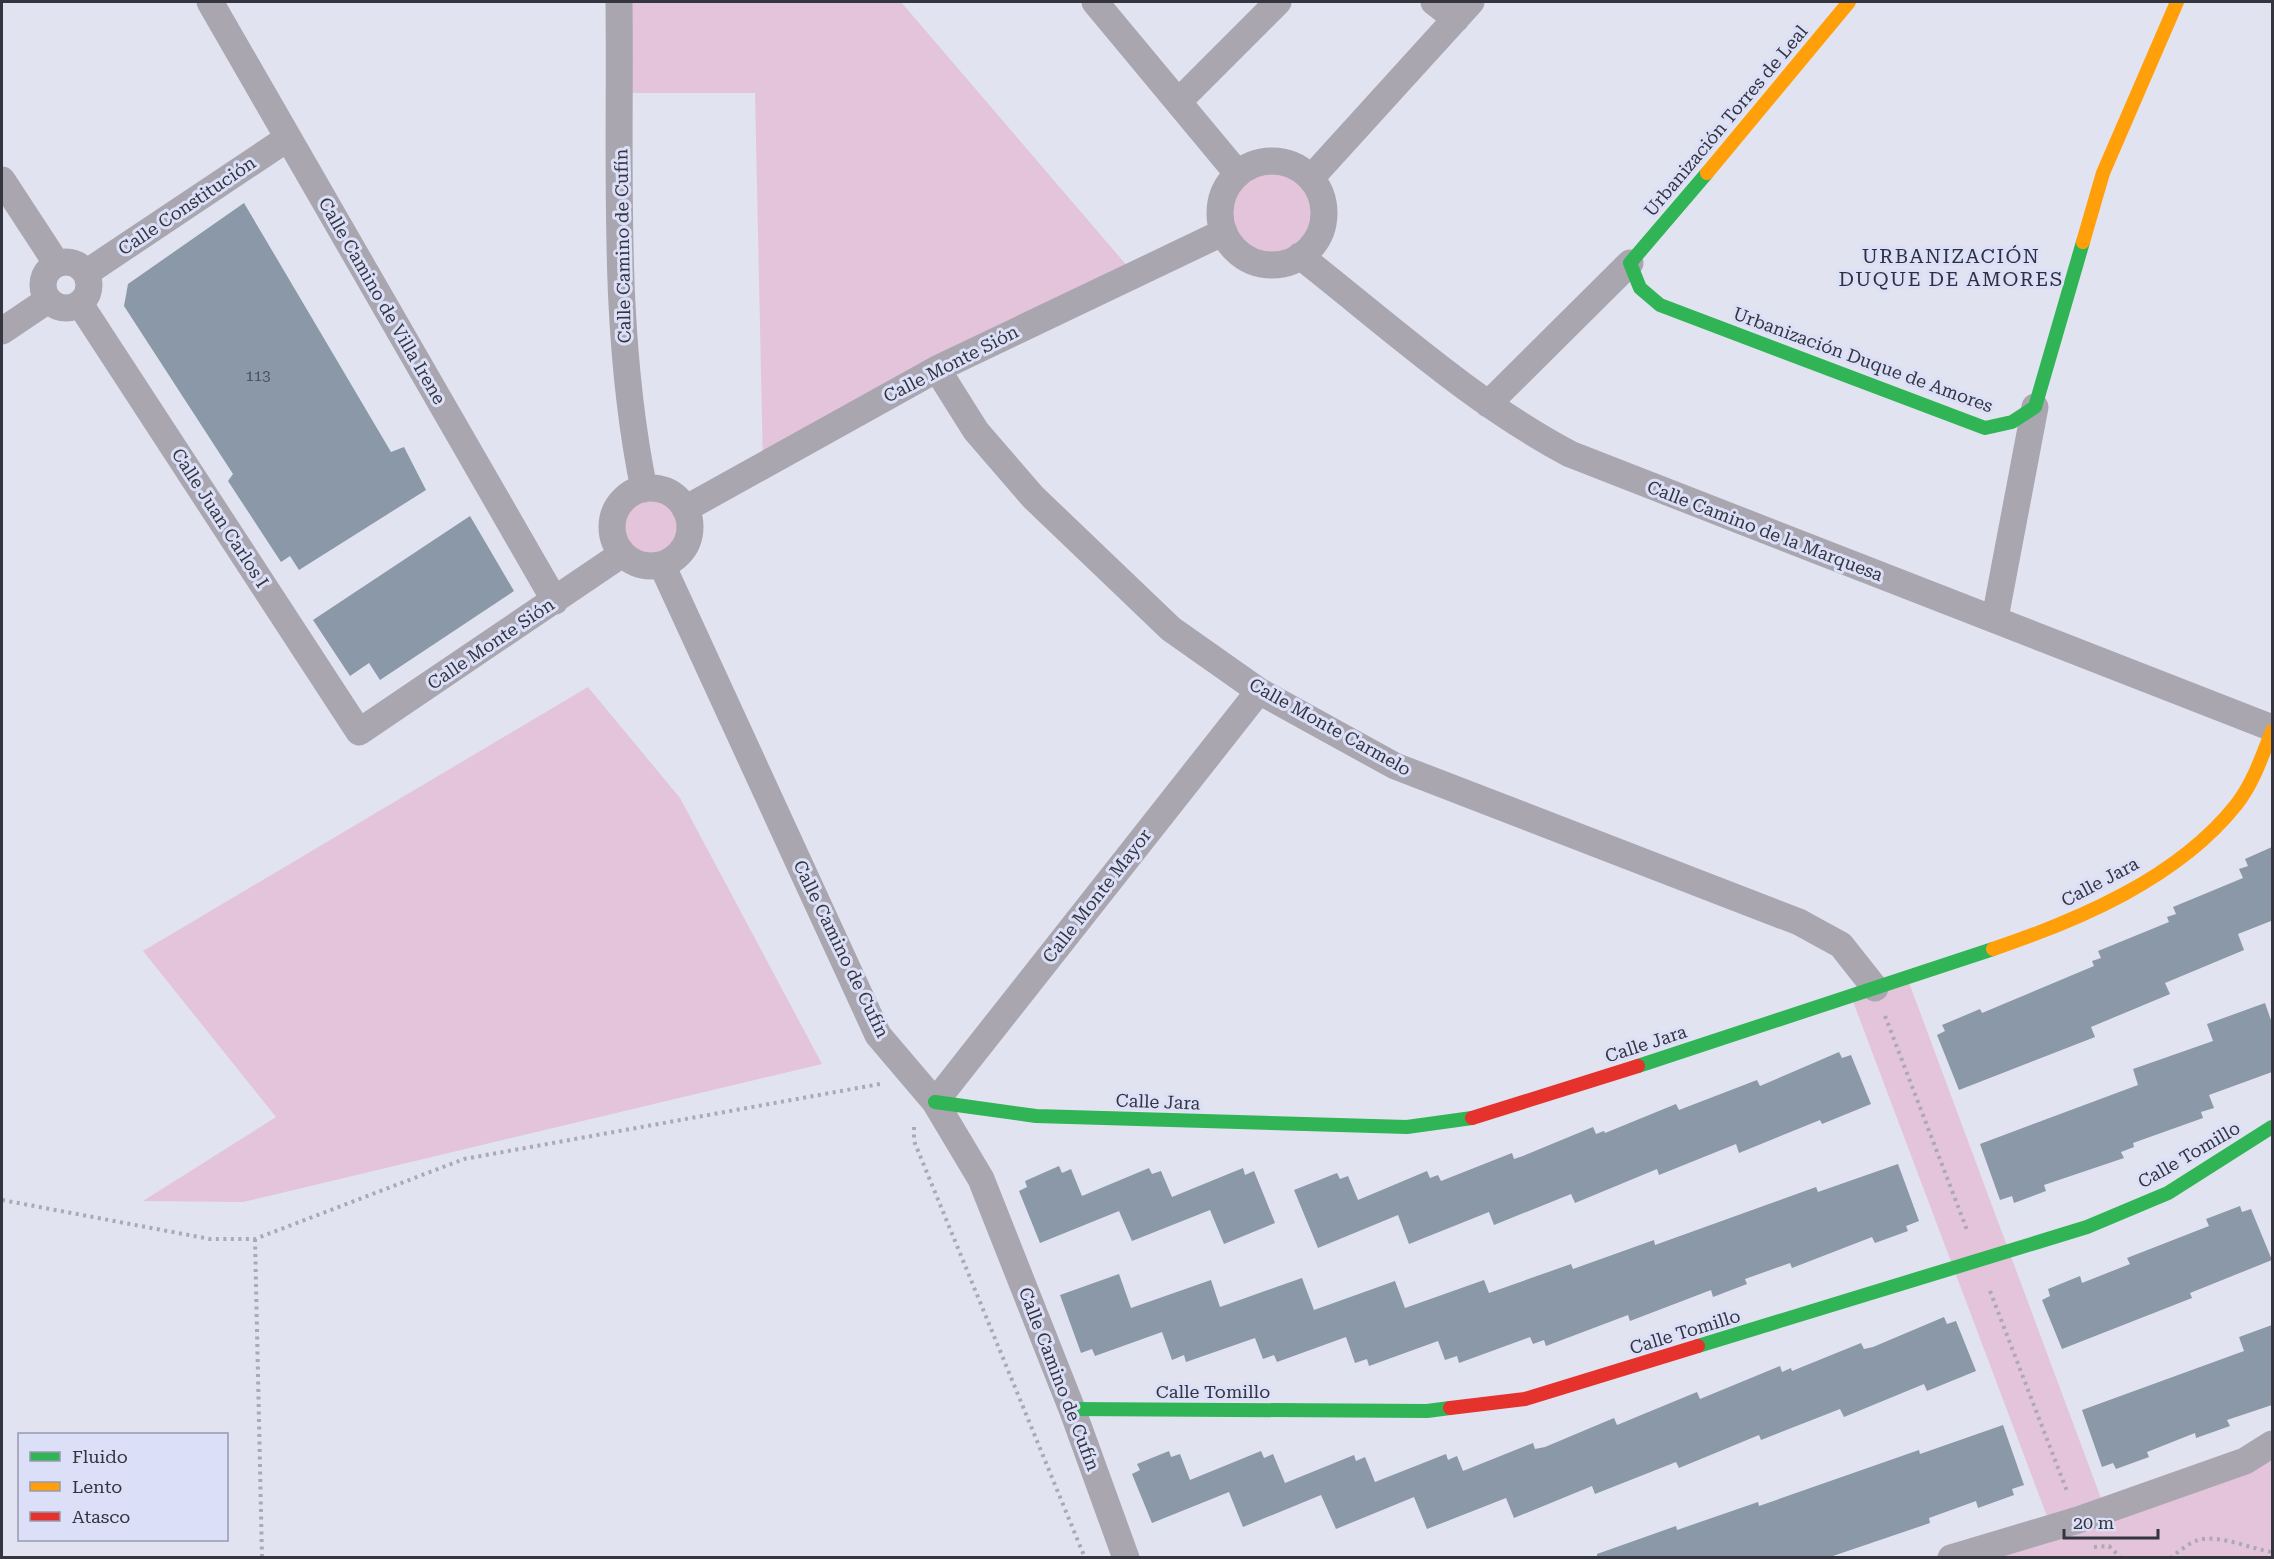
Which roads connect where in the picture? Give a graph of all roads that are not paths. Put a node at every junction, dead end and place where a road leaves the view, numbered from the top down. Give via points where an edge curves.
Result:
1 (210, 2) edge
2 (619, 2) edge
3 (1095, 2) edge
4 (1278, 2) edge
5 (1434, 2) edge
6 (1849, 2) edge
7 (2177, 2) edge
8 (1463, 10) edge
9 (1178, 102) junction
10 (288, 138) junction
11 (1238, 174) junction
12 (1311, 178) junction
13 (2, 180) edge
14 (2, 207) edge
15 (1224, 232) junction
16 (1300, 256) junction
17 (1630, 263) junction
18 (86, 273) junction
19 (50, 280) junction
20 (80, 304) junction
21 (2, 331) edge
22 (937, 369) junction
23 (1488, 404) junction
24 (2035, 407) junction
25 (644, 489) junction
26 (685, 509) junction
27 (622, 554) junction
28 (662, 565) junction
29 (555, 601) junction
30 (1995, 618) junction
31 (1259, 691) junction
32 (2272, 730) edge
33 (359, 732) joint
34 (1875, 988) junction
35 (935, 1102) junction
36 (2272, 1127) edge
37 (1072, 1409) junction
38 (2272, 1444) edge
39 (1126, 1557) edge
40 (1951, 1557) edge

1 - 10 street, Calle Camino de Villa Irene
2 - 25 street, Calle Camino de Cufín via 623,340 631,426
3 - 9 street
4 - 9 street
5 - 8 street
6 - 17 street, Urbanización Torres de Leal
7 - 24 street via 2103,173
8 - 12 street
9 - 11 street
10 - 18 street, Calle Constitución
10 - 29 street, Calle Camino de Villa Irene
11 - 12 street via 1263,161 1281,161 1298,167
11 - 15 street via 1224,192 1220,208
12 - 16 street via 1324,211 1322,228
13 - 19 street
14 - 19 street
15 - 16 street via 1238,252 1252,261 1269,265
15 - 22 street, Calle Monte Sión
16 - 23 street, Calle Camino de la Marquesa
17 - 23 street
17 - 24 street, Urbanización Duque de Amores via 1640,288 1660,305 1985,428 2020,420
18 - 19 street via 68,262
18 - 20 street via 89,288
19 - 20 street via 62,308
19 - 21 street
20 - 33 street, Calle Juan Carlos I
22 - 26 street, Calle Monte Sión
22 - 31 street, Calle Monte Carmelo via 976,431 1033,497 1171,629
23 - 30 street, Calle Camino de la Marquesa via 1526,431 1570,454
24 - 30 street
25 - 26 street via 668,492
25 - 27 street via 623,500 612,521 612,533
26 - 28 street via 689,520 687,543 681,553
27 - 28 street via 640,565
27 - 29 street, Calle Monte Sión
28 - 35 street, Calle Camino de Cufín via 878,1035
29 - 33 street, Calle Monte Sión
30 - 32 street, Calle Camino de la Marquesa
31 - 34 street, Calle Monte Carmelo via 1395,766 1799,922 1841,945
31 - 35 street, Calle Monte Mayor
32 - 34 street, Calle Jara via 2236,804 2204,838 2160,870 2109,901 2035,935
34 - 35 street, Calle Jara via 1482,1117 1407,1127 1036,1116
35 - 37 street, Calle Camino de Cufín via 981,1179
36 - 37 street, Calle Tomillo via 2168,1193 2087,1227 1525,1399 1427,1411
37 - 39 street, Calle Camino de Cufín
38 - 40 street via 2244,1461 2078,1520

